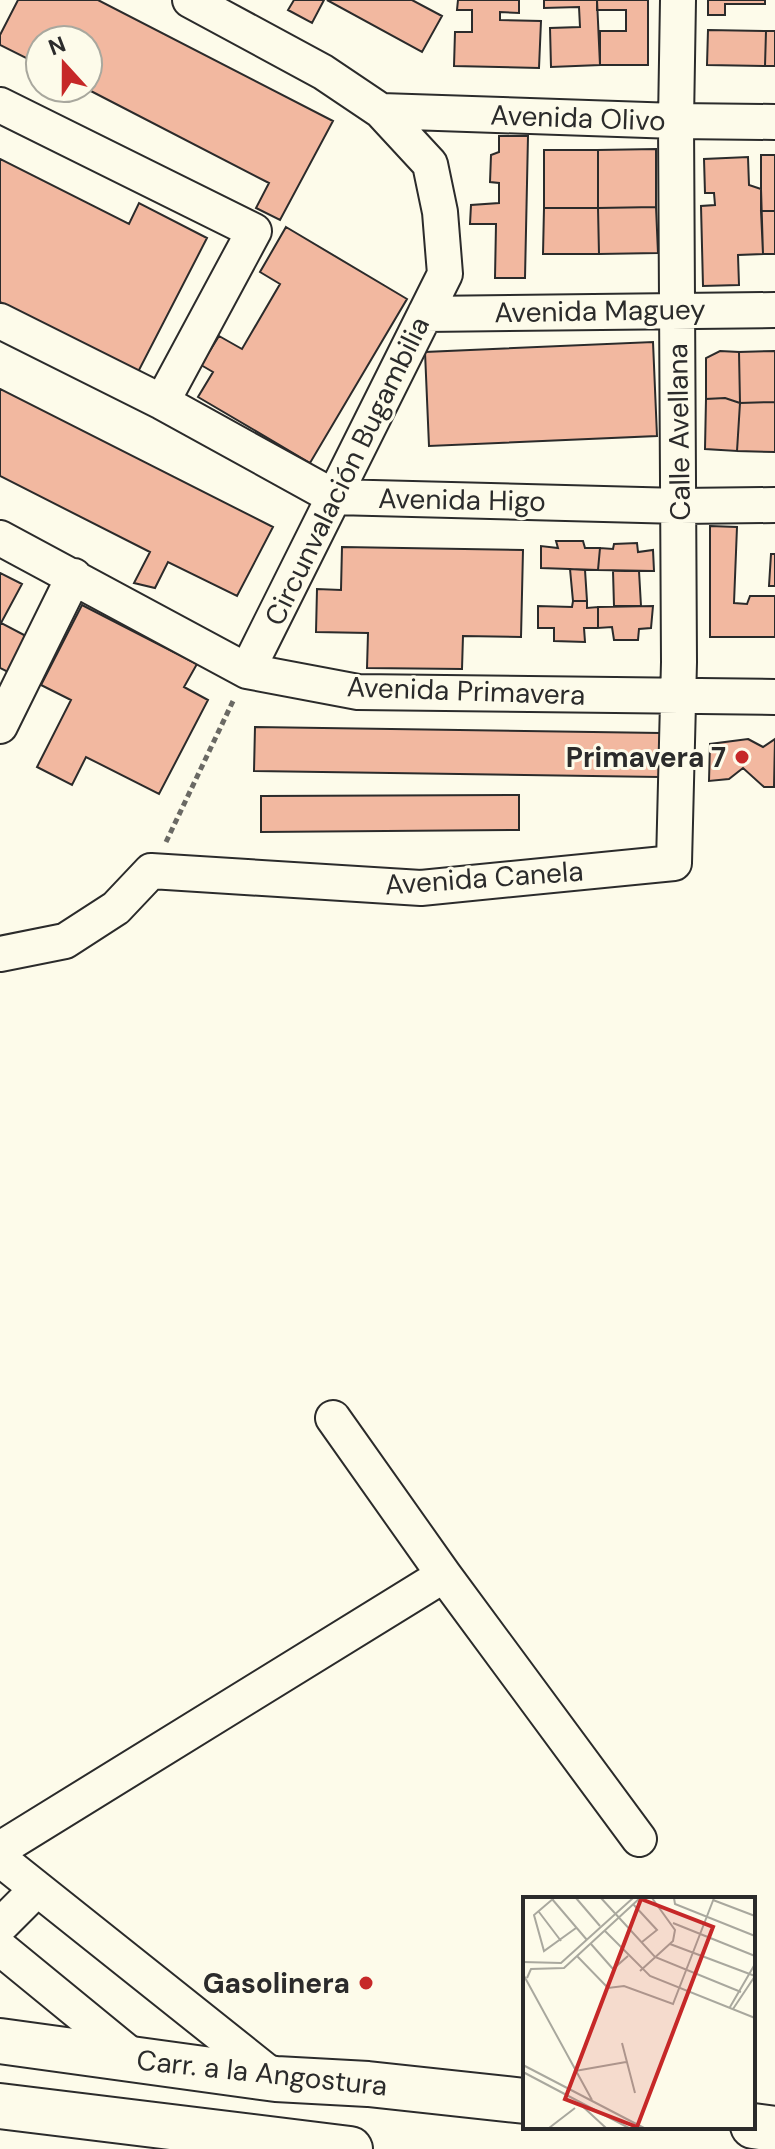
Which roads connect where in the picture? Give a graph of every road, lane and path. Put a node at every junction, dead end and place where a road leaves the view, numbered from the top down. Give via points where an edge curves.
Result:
1 (190, 0) edge
2 (678, 0) edge
3 (0, 105) edge
4 (381, 111) junction
5 (676, 121) junction
6 (775, 122) edge
7 (677, 309) junction
8 (775, 310) edge
9 (425, 314) junction
10 (0, 321) edge
11 (162, 402) junction
12 (334, 497) junction
13 (775, 505) edge
14 (680, 506) junction
15 (0, 538) edge
16 (74, 576) junction
17 (247, 671) junction
18 (679, 696) junction
19 (775, 697) edge
20 (0, 726) edge
21 (674, 863) joint
22 (151, 871) junction
23 (0, 954) edge
24 (333, 1418) dead end
25 (444, 1575) junction
26 (639, 1839) dead end
27 (0, 1849) edge
28 (0, 1859) edge
29 (37, 1889) junction
30 (0, 1926) edge
31 (0, 1948) edge
32 (0, 2041) edge
33 (138, 2062) junction
34 (276, 2079) junction
35 (523, 2101) edge
36 (0, 2106) edge
37 (755, 2126) edge
38 (775, 2129) edge
39 (110, 2134) edge
40 (180, 2149) edge
41 (350, 2149) edge

1 - 4 street, Circunvalación Bugambilia via 323,72
2 - 5 street, Calle Avellana
3 - 11 street via 254,231
4 - 5 street, Avenida Olivo
4 - 9 street, Circunvalación Bugambilia via 430,164 445,274
5 - 6 street, Avenida Olivo
5 - 7 street, Calle Avellana
7 - 8 street, Avenida Maguey
7 - 9 street, Avenida Maguey
7 - 14 street, Calle Avellana
9 - 12 street, Circunvalación Bugambilia
10 - 11 street, Avenida Higo
11 - 12 street, Avenida Higo
12 - 14 street, Avenida Higo
12 - 17 street, Circunvalación Bugambilia
13 - 14 street, Avenida Higo
14 - 18 street, Calle Avellana
15 - 16 street, Avenida Primavera
16 - 17 street, Avenida Primavera
16 - 20 street
17 - 18 street, Avenida Primavera via 358,692
17 - 22 path
18 - 19 street, Avenida Primavera
18 - 21 street, Calle Avellana
21 - 22 street, Avenida Canela via 421,888
22 - 23 street via 116,908 65,941
24 - 25 street
25 - 26 street
25 - 27 street
28 - 29 street
29 - 30 street
29 - 34 street
31 - 33 street
32 - 33 main road, Carr. a la Angostura
33 - 34 main road, Carr. a la Angostura
34 - 35 main road, Carr. a la Angostura
36 - 39 main road
37 - 38 main road
39 - 40 street
39 - 41 main road

